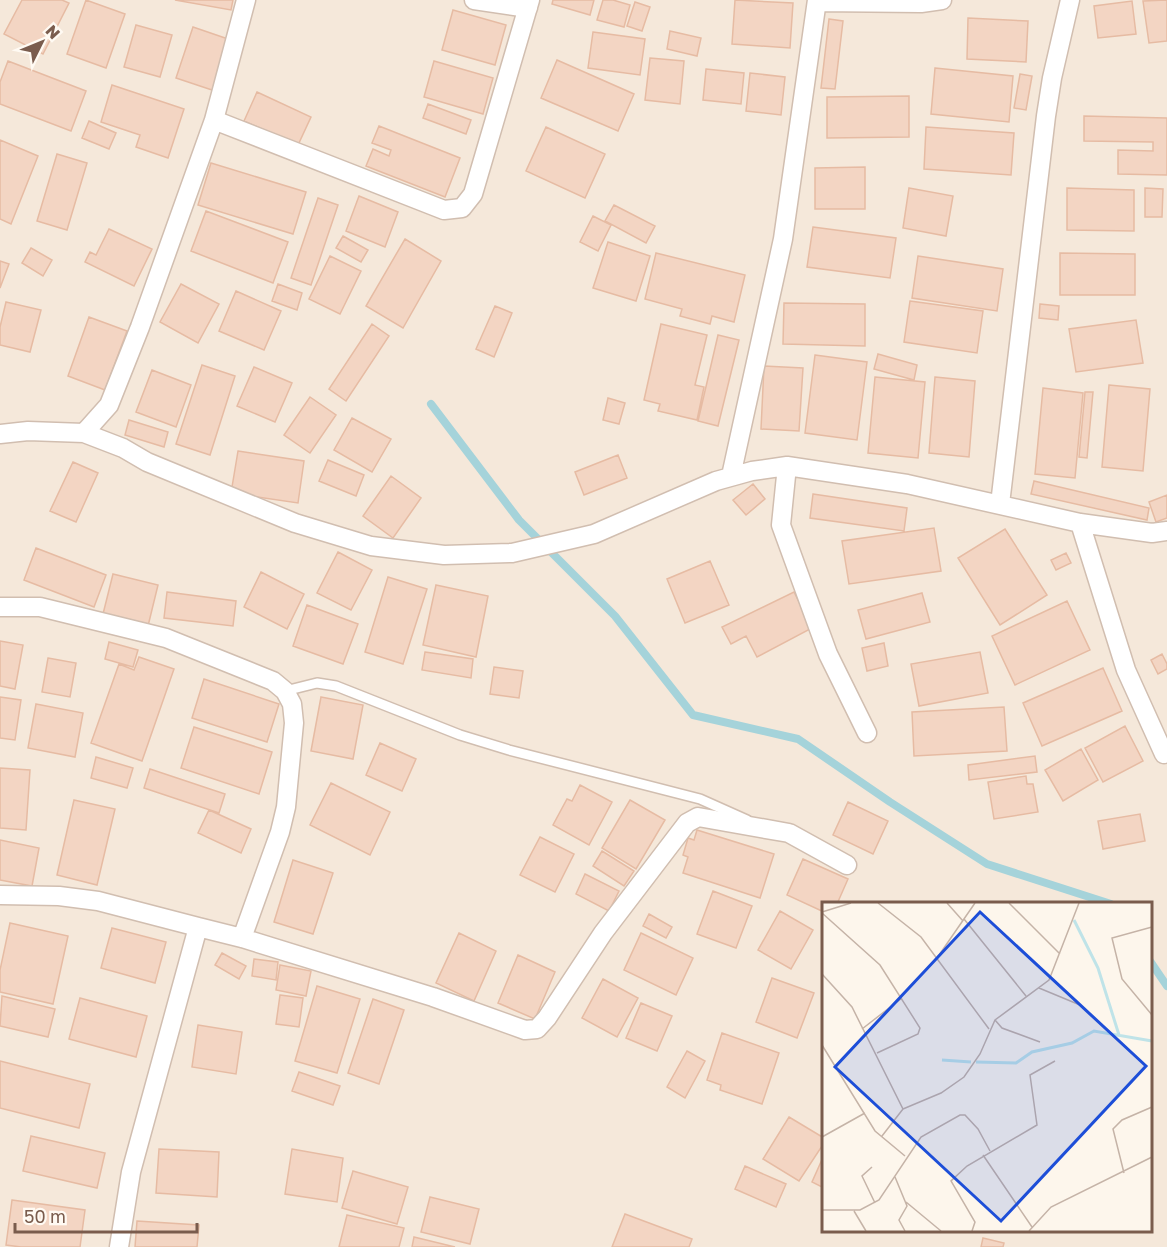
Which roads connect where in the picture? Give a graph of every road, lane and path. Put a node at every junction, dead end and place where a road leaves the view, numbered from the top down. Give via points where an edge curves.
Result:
1 (246, 0) edge
2 (474, 0) edge
3 (942, 0) edge
4 (1070, 0) edge
5 (817, 1) edge
6 (529, 4) edge
7 (214, 120) junction
8 (84, 433) junction
9 (0, 434) edge
10 (787, 466) junction
11 (731, 476) junction
12 (1000, 504) junction
13 (1080, 523) junction
14 (1167, 531) edge
15 (0, 607) edge
16 (285, 691) junction
17 (867, 733) dead end
18 (1164, 754) dead end
19 (762, 828) junction
20 (847, 865) dead end
21 (0, 895) edge
22 (198, 927) junction
23 (242, 938) junction
24 (119, 1247) edge

1 - 7 street
2 - 6 street
3 - 5 street
4 - 12 street via 1046,116
5 - 11 street via 783,239
6 - 7 street via 473,194 462,208 444,210
7 - 8 street via 109,405
8 - 9 street
8 - 11 street via 294,523 371,546 444,555 512,553 594,534
10 - 11 street
10 - 12 street via 907,484
10 - 17 street via 781,525 828,654
12 - 13 street
13 - 14 street via 1152,533
13 - 18 street via 1126,670
15 - 16 street via 40,607 166,638 273,681
16 - 19 lane via 316,683 336,686 460,735 700,799
16 - 23 street via 292,704 294,723 286,807
19 - 20 street via 789,833
19 - 23 street via 698,817 687,823 603,933 537,1029 525,1030
21 - 22 street via 98,901
22 - 23 street
22 - 24 street via 130,1172

